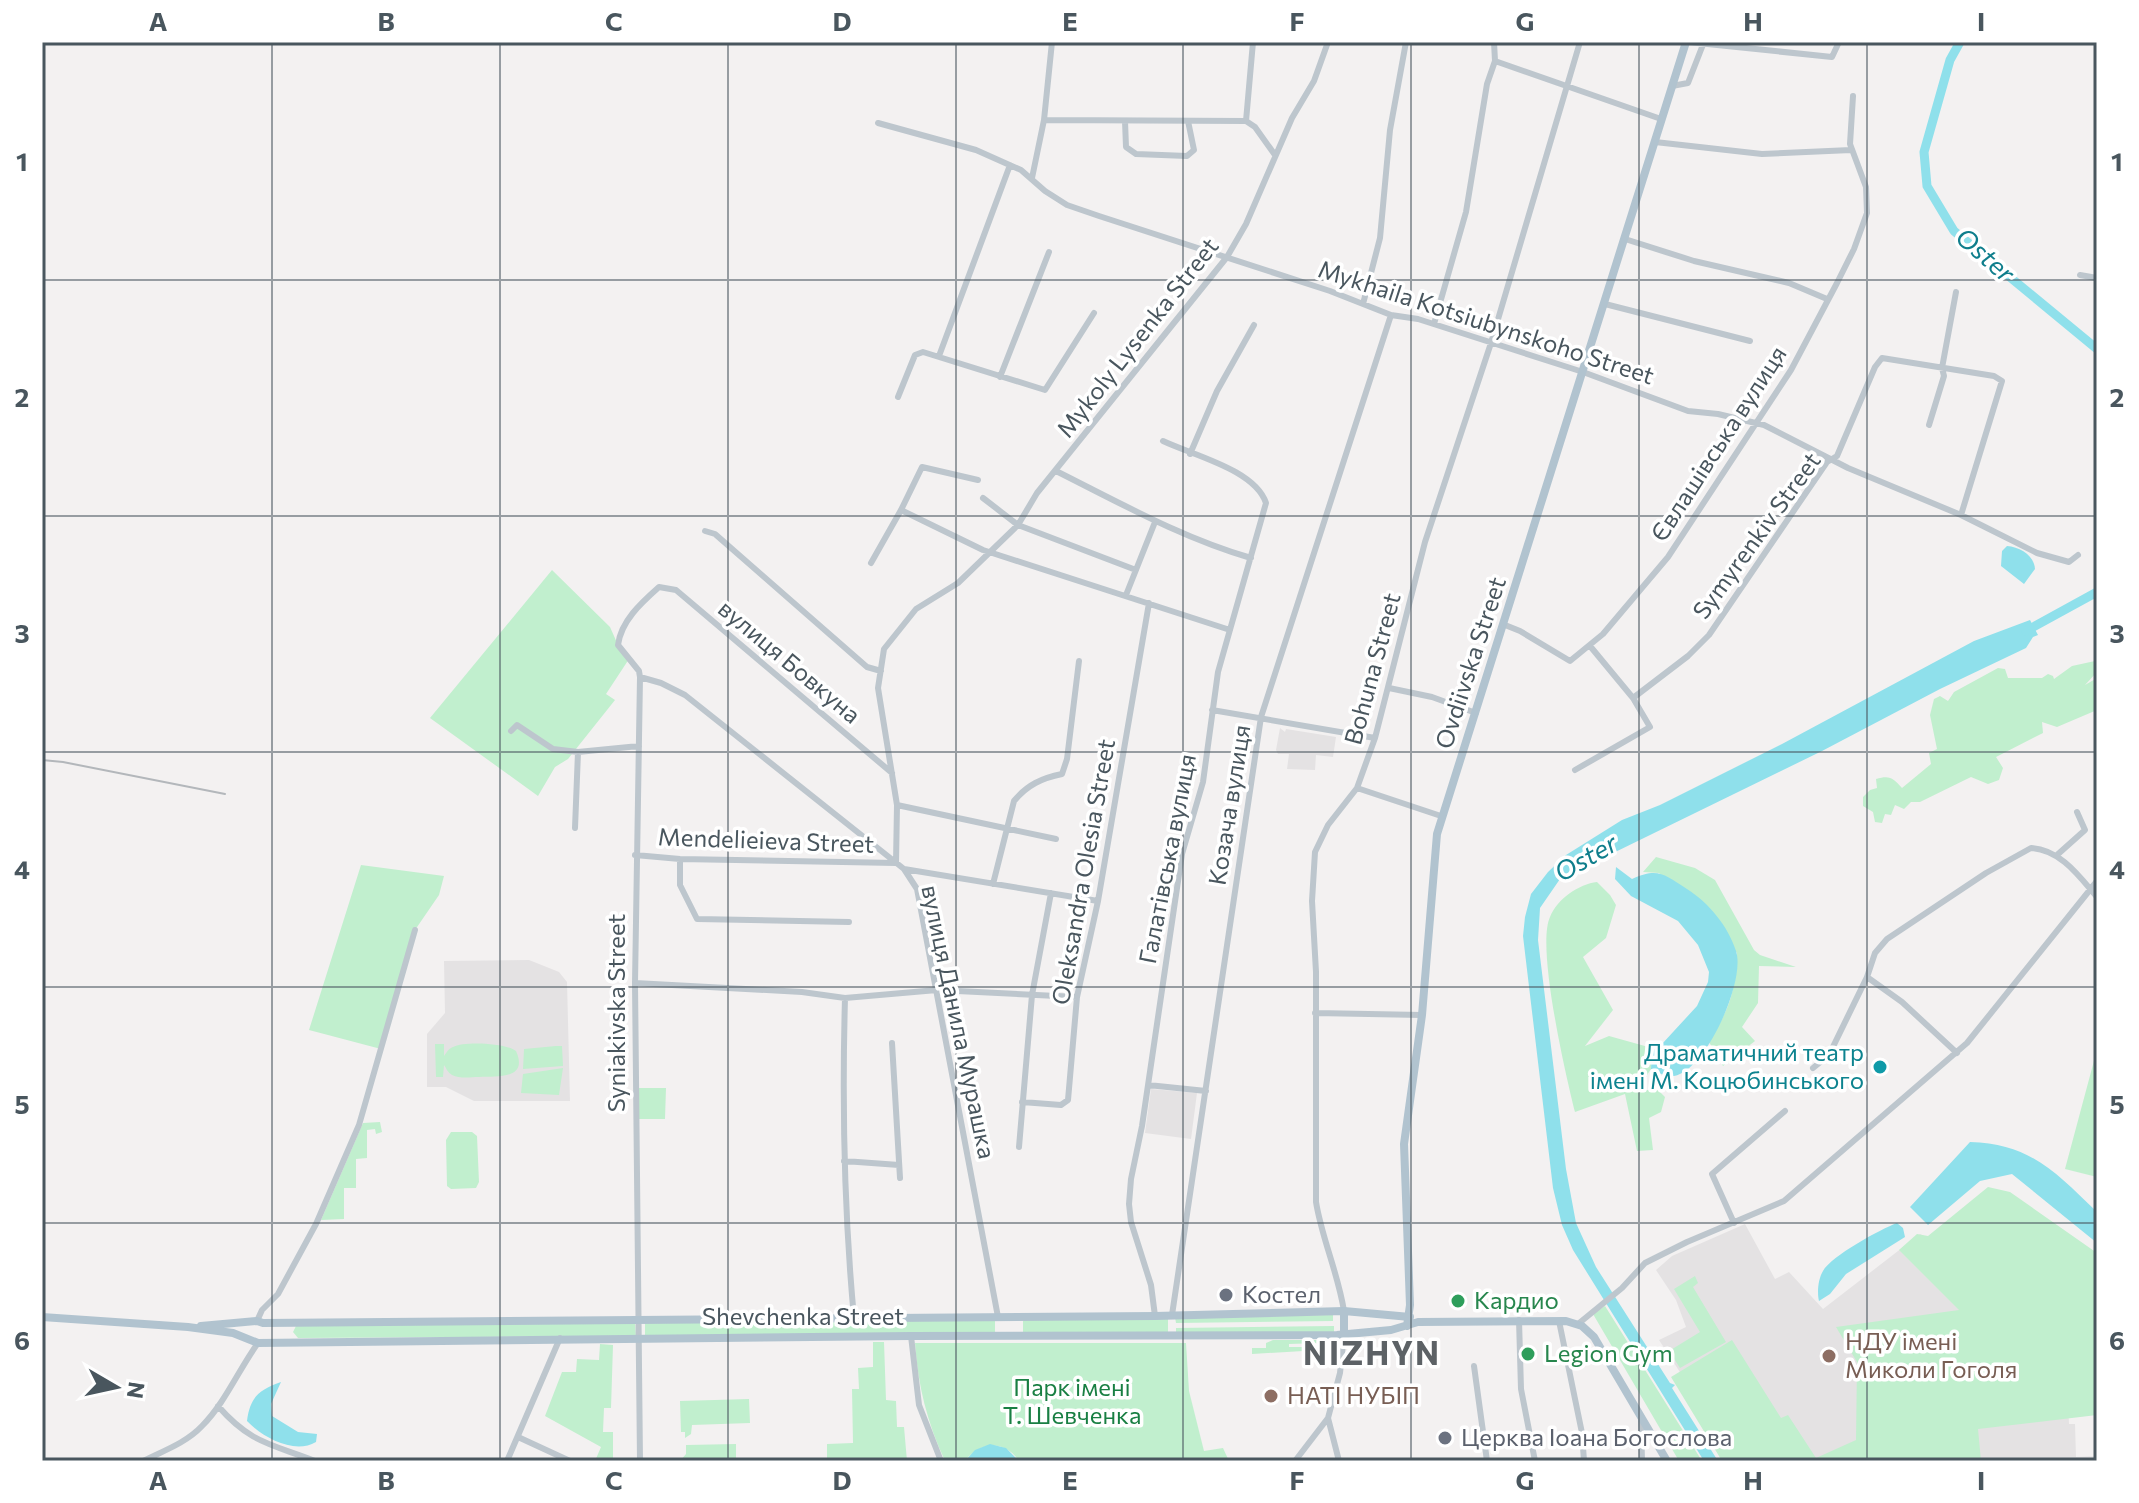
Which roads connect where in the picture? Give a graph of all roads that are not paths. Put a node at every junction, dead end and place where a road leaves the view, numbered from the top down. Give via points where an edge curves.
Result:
1 (1052, 42) edge
2 (1253, 42) edge
3 (1328, 42) edge
4 (1406, 42) edge
5 (1494, 42) edge
6 (1580, 42) edge
7 (1687, 42) edge
8 (1839, 42) edge
9 (1704, 43) edge
10 (1495, 61) junction
11 (1672, 86) junction
12 (1567, 87) junction
13 (1853, 96) dead end
14 (1661, 119) junction
15 (1044, 120) junction
16 (1125, 121) junction
17 (1188, 121) junction
18 (1246, 121) junction
19 (878, 123) dead end
20 (1655, 142) junction
21 (1851, 150) junction
22 (1275, 155) junction
23 (1010, 165) junction
24 (1032, 178) junction
25 (1625, 239) junction
26 (1049, 252) dead end
27 (1227, 257) junction
28 (2080, 275) dead end
29 (2097, 278) edge
30 (1956, 292) dead end
31 (1827, 299) junction
32 (1363, 304) junction
33 (1605, 304) junction
34 (1094, 313) dead end
35 (1391, 315) junction
36 (1434, 324) junction
37 (1254, 325) dead end
38 (1750, 341) dead end
39 (1491, 343) junction
40 (939, 356) junction
41 (1942, 368) junction
42 (1583, 372) junction
43 (1000, 377) junction
44 (898, 397) dead end
45 (1756, 424) junction
46 (1929, 425) dead end
47 (1163, 441) dead end
48 (1190, 454) junction
49 (1832, 459) junction
50 (1056, 471) junction
51 (978, 480) dead end
52 (983, 498) dead end
53 (901, 510) junction
54 (1961, 515) junction
55 (1155, 522) junction
56 (1018, 525) junction
57 (705, 531) dead end
58 (990, 552) junction
59 (2078, 555) dead end
60 (1251, 558) junction
61 (871, 563) dead end
62 (1136, 570) junction
63 (1126, 595) junction
64 (1149, 603) junction
65 (1505, 625) junction
66 (1230, 630) junction
67 (1590, 646) junction
68 (1079, 661) dead end
69 (881, 671) junction
70 (640, 677) junction
71 (1389, 688) junction
72 (1633, 698) junction
73 (1212, 710) junction
74 (1476, 713) junction
75 (1261, 717) junction
76 (511, 731) dead end
77 (1375, 738) junction
78 (639, 746) junction
79 (578, 752) junction
80 (1575, 770) dead end
81 (892, 773) junction
82 (1357, 788) junction
83 (897, 805) junction
84 (2077, 812) dead end
85 (1441, 816) junction
86 (575, 828) dead end
87 (1006, 828) junction
88 (1056, 839) dead end
89 (635, 855) junction
90 (2057, 855) junction
91 (680, 859) junction
92 (896, 863) junction
93 (904, 869) junction
94 (2097, 881) edge
95 (993, 884) junction
96 (2090, 888) junction
97 (1051, 893) junction
98 (2097, 897) edge
99 (1098, 901) junction
100 (849, 922) dead end
101 (415, 930) dead end
102 (1867, 977) junction
103 (635, 983) junction
104 (937, 990) junction
105 (1032, 995) junction
106 (1077, 997) junction
107 (845, 998) junction
108 (1315, 1013) junction
109 (1422, 1015) junction
110 (892, 1043) dead end
111 (1957, 1053) junction
112 (1813, 1068) dead end
113 (1148, 1085) junction
114 (1206, 1091) junction
115 (1022, 1102) junction
116 (1785, 1111) dead end
117 (1019, 1147) dead end
118 (844, 1161) junction
119 (899, 1165) junction
120 (900, 1178) dead end
121 (1734, 1223) junction
122 (1344, 1311) junction
123 (1172, 1315) junction
124 (1155, 1316) junction
125 (42, 1317) edge
126 (998, 1317) junction
127 (854, 1318) junction
128 (639, 1319) junction
129 (1519, 1320) junction
130 (1408, 1321) junction
131 (1562, 1321) junction
132 (258, 1322) junction
133 (1578, 1324) junction
134 (188, 1327) junction
135 (1344, 1334) junction
136 (911, 1336) junction
137 (998, 1336) junction
138 (1172, 1336) junction
139 (560, 1338) junction
140 (639, 1338) junction
141 (255, 1341) junction
142 (1474, 1366) dead end
143 (218, 1406) junction
144 (1641, 1417) junction
145 (1328, 1418) junction
146 (518, 1437) junction
147 (157, 1458) edge
148 (143, 1461) edge
149 (315, 1461) edge
150 (507, 1461) edge
151 (570, 1461) edge
152 (640, 1461) edge
153 (941, 1461) edge
154 (1295, 1461) edge
155 (1339, 1461) edge
156 (1487, 1461) edge
157 (1535, 1461) edge
158 (1584, 1461) edge
159 (1642, 1461) edge
160 (1667, 1461) edge

1 - 15 street
2 - 18 street
3 - 22 street, Mykoly Lysenka Street
4 - 32 street via 1390,130 1380,238
5 - 10 street
6 - 12 street, Bohuna Street
7 - 9 street
7 - 11 main road, Ovdiivska Street
8 - 9 street via 1832,57
9 - 11 street via 1688,83
10 - 12 street
10 - 36 street via 1466,212
11 - 14 main road, Ovdiivska Street
12 - 14 street
12 - 39 street, Bohuna Street
13 - 21 street, Євлашівська вулиця
14 - 20 main road, Ovdiivska Street
15 - 16 street
15 - 24 street
16 - 17 street
16 - 17 street via 1126,147 1136,154 1187,156 1194,150
17 - 18 street
18 - 22 street
19 - 23 street, Mykhaila Kotsiubynskoho Street
20 - 21 street via 1762,154
20 - 25 main road, Ovdiivska Street
21 - 31 street, Євлашівська вулиця via 1866,187 1867,213
22 - 27 street, Mykoly Lysenka Street
23 - 24 street, Mykhaila Kotsiubynskoho Street
23 - 40 street
24 - 27 street, Mykhaila Kotsiubynskoho Street via 1067,205
25 - 31 street via 1789,283
25 - 33 main road, Ovdiivska Street
26 - 43 street
27 - 32 street, Mykhaila Kotsiubynskoho Street
27 - 50 street, Mykoly Lysenka Street
28 - 29 street
30 - 41 street
31 - 45 street, Євлашівська вулиця
32 - 35 street, Mykhaila Kotsiubynskoho Street
33 - 38 street
33 - 42 main road, Ovdiivska Street
34 - 43 street via 1045,390
35 - 36 street, Mykhaila Kotsiubynskoho Street
35 - 75 street, Козача вулиця
36 - 39 street, Mykhaila Kotsiubynskoho Street
37 - 48 street
39 - 42 street, Mykhaila Kotsiubynskoho Street
39 - 71 street, Bohuna Street via 1425,542
40 - 43 street
40 - 44 street via 915,355
41 - 46 street
41 - 49 street, Symyrenkiv Street via 1882,358
41 - 54 street via 2002,381
42 - 45 street, Mykhaila Kotsiubynskoho Street via 1688,411
42 - 65 main road, Ovdiivska Street
45 - 49 street, Mykhaila Kotsiubynskoho Street
45 - 67 street, Євлашівська вулиця via 1668,557
47 - 48 street, Галатівська вулиця
48 - 60 street, Галатівська вулиця via 1246,476 1263,494 1266,503
49 - 54 street, Mykhaila Kotsiubynskoho Street
49 - 72 street, Symyrenkiv Street via 1709,635
50 - 55 street
50 - 56 street, Mykoly Lysenka Street
51 - 53 street via 922,467
52 - 56 street
53 - 58 street
53 - 61 street
54 - 59 street, Mykhaila Kotsiubynskoho Street via 2037,553 2069,562
55 - 60 street
55 - 62 street
56 - 58 street, Mykoly Lysenka Street
56 - 62 street
57 - 69 street via 715,534 867,667
58 - 63 street
58 - 69 street, Mykoly Lysenka Street via 958,583 916,609 884,649
60 - 66 street, Галатівська вулиця
62 - 63 street
63 - 64 street
64 - 66 street
64 - 99 street, Oleksandra Olesia Street
65 - 67 street via 1570,661
65 - 74 main road, Ovdiivska Street
66 - 73 street, Галатівська вулиця
67 - 72 street
68 - 87 street via 1062,774 1023,790
69 - 81 street via 878,688
70 - 78 street, Syniakivska Street
70 - 81 street, вулиця Бовкуна via 618,645 620,629 659,587 676,590
70 - 92 street, вулиця Данила Мурашка via 685,695
71 - 74 street
71 - 77 street, Bohuna Street
72 - 80 street via 1650,727
73 - 75 street
73 - 113 street, Галатівська вулиця via 1203,782 1182,854
74 - 85 main road, Ovdiivska Street
75 - 77 street
75 - 114 street, Козача вулиця
76 - 79 street via 517,725 553,749
77 - 82 street, Bohuna Street
78 - 79 street
78 - 89 street, Syniakivska Street
79 - 86 street
81 - 83 street
82 - 85 street
82 - 108 street, Bohuna Street via 1319,839 1312,864
83 - 87 street
83 - 92 street
84 - 90 street via 2085,830
85 - 109 main road, Ovdiivska Street
87 - 88 street
87 - 95 street
89 - 91 street, Mendelieieva Street
89 - 103 street, Syniakivska Street
90 - 96 street
90 - 102 street via 2031,848 1986,873 1887,939 1875,953
91 - 92 street, Mendelieieva Street
91 - 100 street via 680,885 697,919
92 - 93 street, вулиця Данила Мурашка
93 - 95 street
93 - 104 street, вулиця Данила Мурашка via 917,889
94 - 96 street
95 - 97 street
96 - 98 street
96 - 111 street
97 - 99 street
97 - 105 street
99 - 106 street, Oleksandra Olesia Street
101 - 132 street via 359,1125 316,1224
102 - 111 street
102 - 112 street via 1829,1055
103 - 107 street
103 - 128 street, Syniakivska Street
104 - 105 street
104 - 107 street
104 - 126 street, вулиця Данила Мурашка
105 - 106 street
105 - 115 street
106 - 115 street, Oleksandra Olesia Street via 1068,1100 1061,1105
107 - 118 street
108 - 109 street
108 - 122 street, Bohuna Street via 1316,1202
109 - 130 main road, Ovdiivska Street via 1404,1144
110 - 119 street
111 - 121 street via 1784,1201
113 - 114 street
113 - 124 street, Галатівська вулиця via 1129,1204
114 - 123 street, Козача вулиця
115 - 117 street
116 - 121 street via 1712,1174
118 - 119 street
118 - 127 street
119 - 120 street
121 - 133 street via 1651,1259
122 - 123 main road, Shevchenka Street
122 - 130 main road, Shevchenka Street
122 - 135 main road
123 - 124 main road, Shevchenka Street
123 - 138 main road
124 - 126 main road, Shevchenka Street
125 - 134 main road, Shevchenka Street
126 - 127 main road, Shevchenka Street
126 - 137 main road
127 - 128 main road, Shevchenka Street
128 - 132 main road, Shevchenka Street
128 - 140 street, Syniakivska Street
129 - 130 main road
129 - 131 main road
129 - 157 street via 1521,1389
130 - 135 main road, Shevchenka Street
131 - 133 main road
131 - 158 street
132 - 134 main road, Shevchenka Street
132 - 141 main road via 246,1331
132 - 141 main road via 268,1333
133 - 144 main road via 1594,1337
134 - 141 main road, Shevchenka Street
135 - 138 main road, Shevchenka Street
135 - 145 street
136 - 137 main road, Shevchenka Street
136 - 140 main road, Shevchenka Street
136 - 153 street via 919,1405
137 - 138 main road, Shevchenka Street
139 - 140 main road, Shevchenka Street
139 - 141 main road, Shevchenka Street
139 - 146 street
140 - 152 street, Syniakivska Street
141 - 143 street
142 - 156 street
143 - 147 street via 192,1435
143 - 149 street via 256,1440
144 - 159 street
144 - 160 main road
145 - 154 street
145 - 155 street
146 - 150 street
146 - 151 street
147 - 148 street

